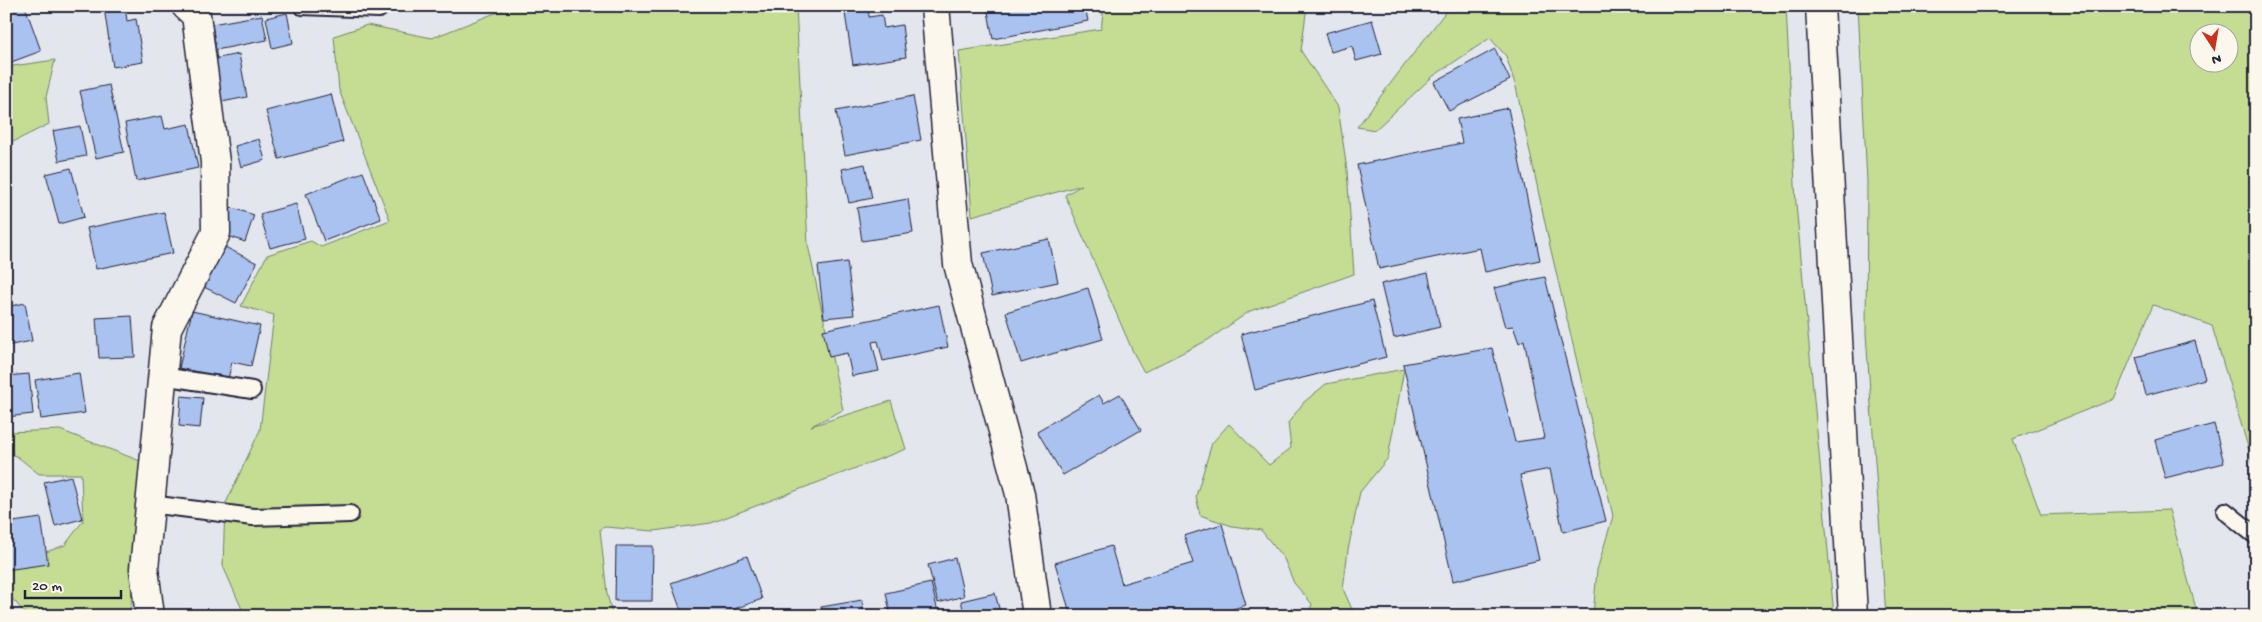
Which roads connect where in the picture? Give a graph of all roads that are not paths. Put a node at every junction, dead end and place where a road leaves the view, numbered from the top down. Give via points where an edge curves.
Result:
1 (186, 6) edge
2 (302, 6) edge
3 (379, 6) edge
4 (935, 6) edge
5 (1820, 6) edge
6 (162, 376) junction
7 (252, 390) dead end
8 (150, 504) junction
9 (2225, 511) dead end
10 (350, 514) dead end
11 (2256, 536) edge
12 (150, 616) edge
13 (1037, 616) edge
14 (1854, 616) edge

1 - 6 street via 196,15 215,162 216,233 167,328
2 - 3 lane via 379,9
4 - 13 street via 958,264 1020,494
5 - 14 street
6 - 7 lane
6 - 8 street
8 - 10 lane via 253,517
8 - 12 street via 144,569
9 - 11 lane

